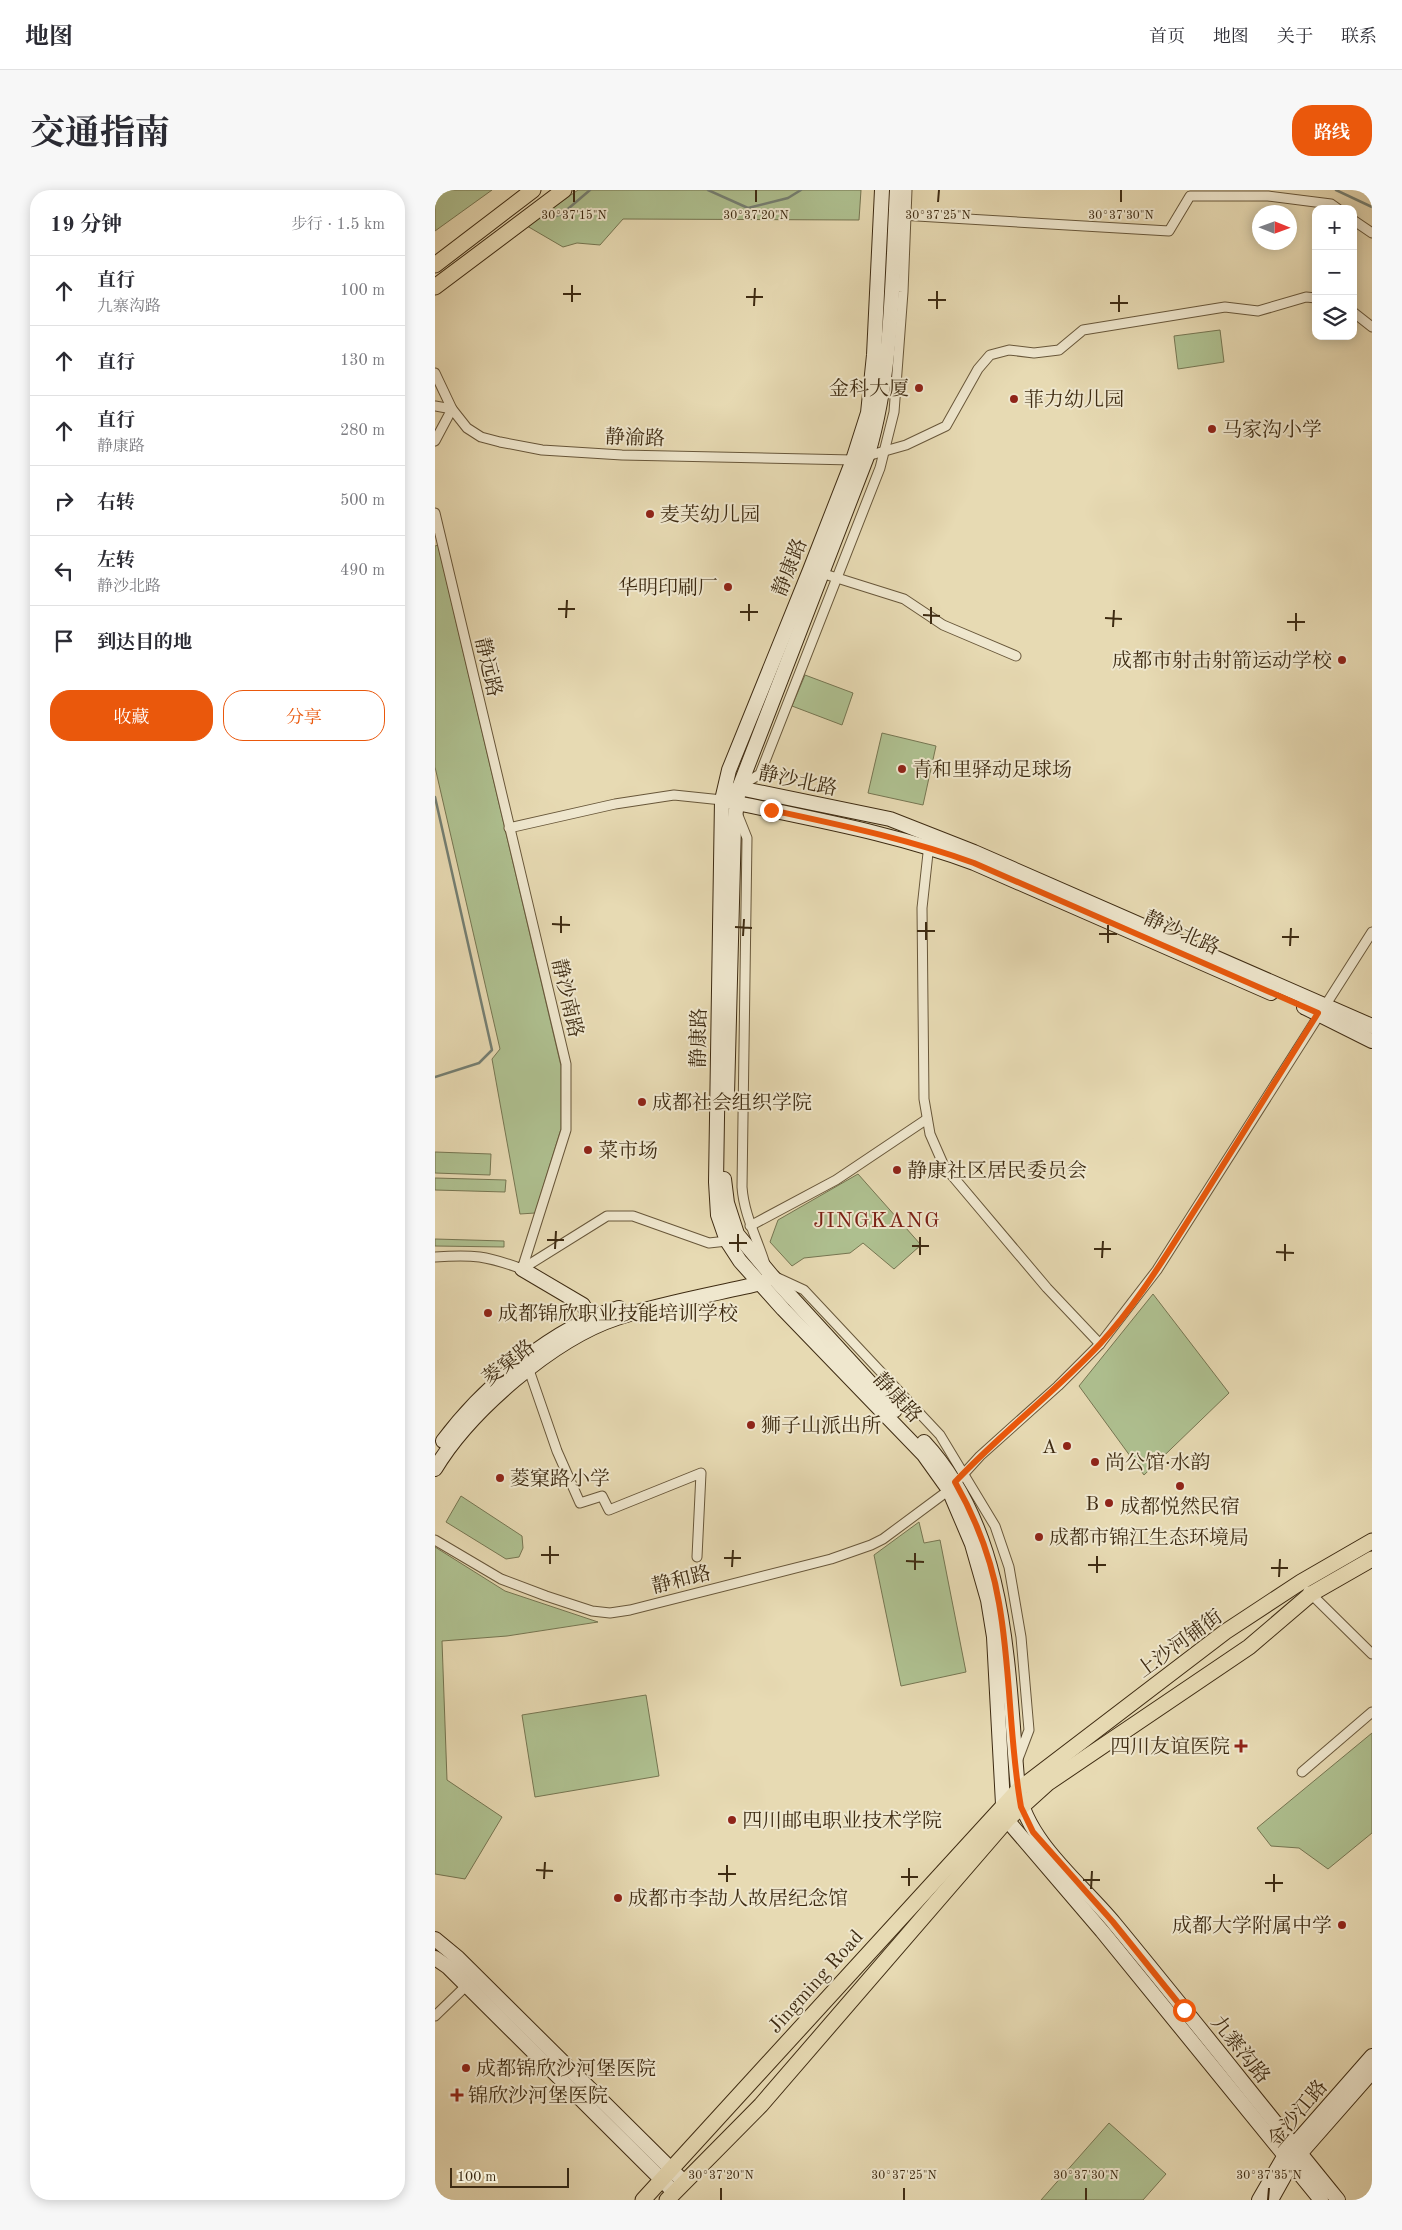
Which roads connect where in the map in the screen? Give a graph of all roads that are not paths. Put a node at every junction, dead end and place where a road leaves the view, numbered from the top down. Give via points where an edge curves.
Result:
1 (533, 190) edge
2 (564, 190) edge
3 (882, 190) edge
4 (897, 190) edge
5 (907, 190) edge
6 (1332, 205) edge
7 (901, 215) junction
8 (1357, 223) edge
9 (1372, 233) edge
10 (435, 265) edge
11 (435, 287) edge
12 (1312, 298) edge
13 (1357, 315) edge
14 (1372, 327) edge
15 (435, 373) edge
16 (435, 406) edge
17 (451, 409) junction
18 (435, 441) edge
19 (885, 450) junction
20 (869, 454) junction
21 (853, 460) junction
22 (435, 513) edge
23 (816, 572) junction
24 (837, 578) junction
25 (1016, 656) dead end
26 (739, 788) junction
27 (722, 800) junction
28 (736, 806) junction
29 (509, 828) junction
30 (930, 841) junction
31 (1372, 932) edge
32 (1321, 1010) junction
33 (1372, 1026) edge
34 (1372, 1041) edge
35 (927, 1120) junction
36 (750, 1226) junction
37 (727, 1240) junction
38 (435, 1257) edge
39 (522, 1269) junction
40 (765, 1276) junction
41 (594, 1323) junction
42 (1100, 1344) junction
43 (529, 1370) junction
44 (435, 1452) edge
45 (435, 1469) edge
46 (956, 1482) junction
47 (435, 1540) edge
48 (1372, 1541) edge
49 (697, 1557) dead end
50 (1372, 1559) edge
51 (1301, 1582) junction
52 (1311, 1594) junction
53 (1372, 1654) edge
54 (1372, 1712) edge
55 (1302, 1772) dead end
56 (1018, 1790) junction
57 (1003, 1804) junction
58 (1021, 1807) junction
59 (1007, 1820) junction
60 (1107, 1926) junction
61 (435, 1939) edge
62 (435, 1958) edge
63 (466, 1986) junction
64 (435, 2016) edge
65 (1372, 2056) edge
66 (1372, 2072) edge
67 (1293, 2154) junction
68 (666, 2174) junction
69 (675, 2191) edge
70 (643, 2200) edge
71 (1259, 2200) edge
72 (1271, 2200) edge
73 (1321, 2200) edge
74 (1338, 2200) edge

1 - 10 main road
2 - 11 main road
3 - 21 main road, 静康路 via 875,355 868,413
4 - 7 main road, 静康路
5 - 7 street
6 - 7 street via 1269,196 1190,196 1169,230
7 - 19 street via 894,412
7 - 20 main road, 静康路 via 883,396
8 - 9 street
12 - 19 street, 静渝路 via 1258,311 1225,307 1083,330 1059,350 1034,353 1009,350 990,355 978,369 946,426 906,445
13 - 14 street
15 - 17 street, 静渝路
16 - 17 street
17 - 18 street
17 - 21 street, 静渝路 via 467,428 481,437 543,450
19 - 20 street, 静渝路
19 - 24 street
20 - 21 street, 静渝路
20 - 23 main road, 静康路
21 - 23 main road, 静康路
22 - 29 street, 静远路
23 - 24 street
23 - 26 main road, 静康路
23 - 27 main road, 静康路 via 729,770
24 - 25 street via 904,599 943,625
24 - 26 street via 760,774
26 - 27 main road, 静沙北路
26 - 28 main road, 静康路
26 - 30 main road, 静沙北路 via 890,819
27 - 28 main road, 静沙北路
27 - 29 street via 674,795 615,804
27 - 37 main road, 静康路 via 716,1182 718,1215
28 - 30 main road, 静沙北路
28 - 36 street via 747,838 741,1187
28 - 40 main road, 静康路 via 724,1180 737,1234
29 - 39 street, 静沙南路 via 566,1064 566,1130
30 - 32 main road, 静沙北路 via 974,852
30 - 35 street via 922,908 924,1099
31 - 32 street, 静和路
32 - 33 main road, 静沙北路
32 - 34 main road, 静沙北路
32 - 42 street, 静和路 via 1157,1270
35 - 36 street via 836,1180
35 - 42 street via 944,1166 1047,1288
36 - 40 street
37 - 39 street via 709,1243 633,1216 607,1216
37 - 40 main road, 静康路 via 740,1261
38 - 39 street via 489,1257
39 - 41 main road via 583,1305
40 - 41 main road, 菱窠路 via 617,1309
40 - 46 main road, 静康路 via 783,1309 924,1454
40 - 46 street via 804,1290 940,1435
41 - 43 main road, 菱窠路
41 - 44 main road, 菱窠路 via 532,1355 496,1383 461,1416
42 - 46 street, 静和路
43 - 45 main road, 菱窠路 via 485,1406
43 - 49 street via 557,1451 580,1503 602,1496 609,1510 701,1473
46 - 47 street, 静和路 via 883,1539 857,1551 610,1613 592,1611 501,1579
46 - 56 main road, 静康路 via 985,1548 999,1601
46 - 57 main road, 静康路 via 988,1600 994,1637
48 - 51 main road, 上沙河铺街
50 - 52 main road, 上沙河铺街
51 - 52 street
51 - 56 main road, 上沙河铺街 via 1225,1632
52 - 53 street
52 - 58 main road, 上沙河铺街 via 1249,1646 1049,1783
54 - 55 street
56 - 57 main road, Jingming Road
56 - 58 main road, 静康路
57 - 59 main road, 静康路
57 - 68 main road, Jingming Road
58 - 59 main road, Jingming Road
58 - 60 main road, 静康路 via 1033,1832
59 - 60 main road
59 - 69 main road, Jingming Road via 761,2105
60 - 67 main road, 九寨沟路
61 - 68 main road via 458,1958
62 - 63 main road
63 - 64 street
63 - 68 main road
65 - 67 main road, 金沙江路
66 - 67 main road, 金沙江路
67 - 71 main road, 金沙江路
67 - 72 main road, 金沙江路
67 - 73 main road, 九寨沟路
67 - 74 main road, 九寨沟路
68 - 69 main road
68 - 70 main road, Jingming Road

